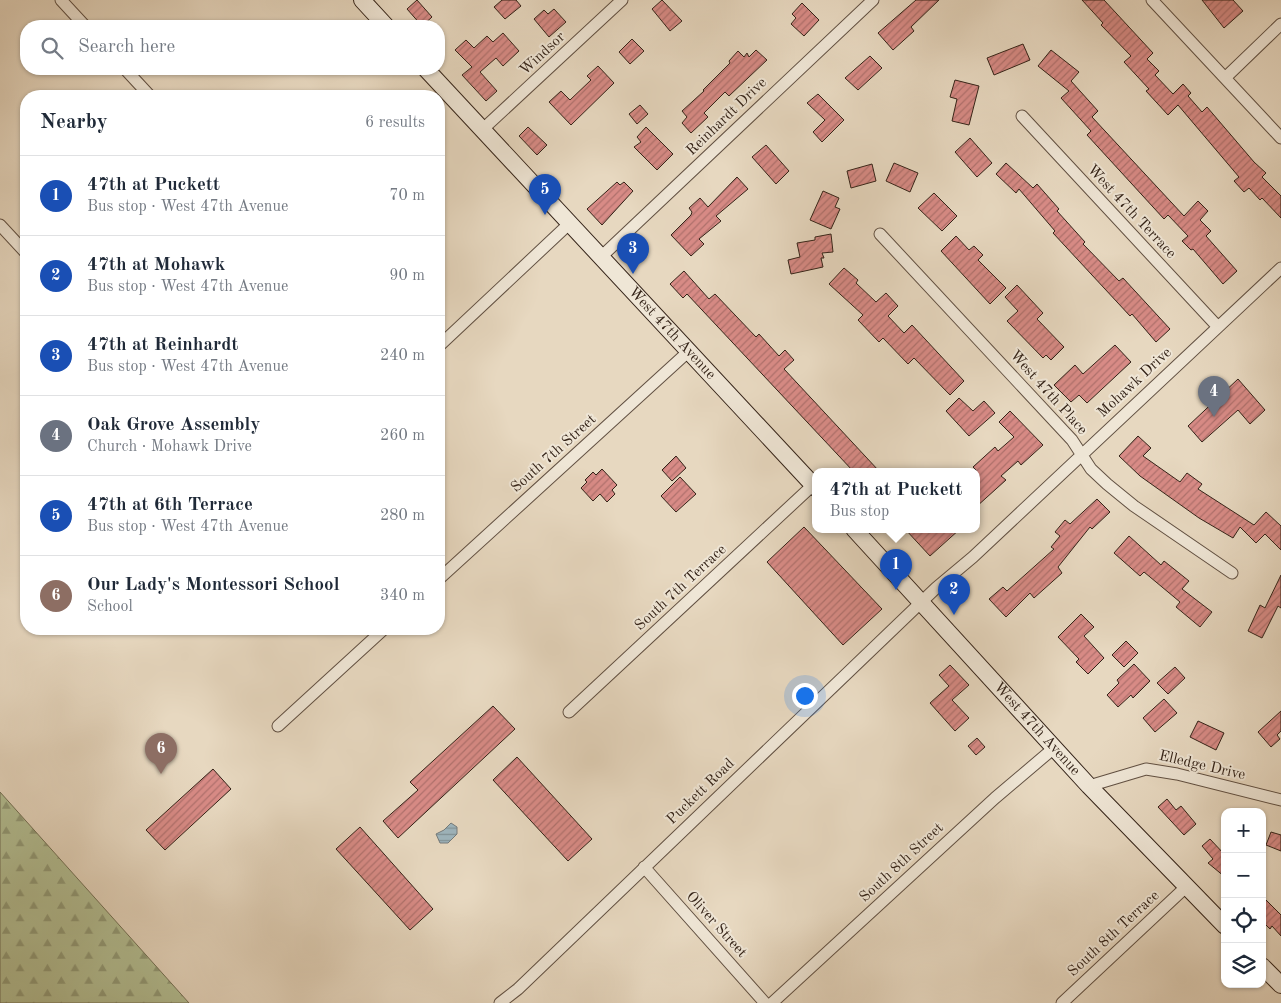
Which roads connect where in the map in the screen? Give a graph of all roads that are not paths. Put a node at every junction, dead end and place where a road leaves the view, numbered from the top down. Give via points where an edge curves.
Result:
1 (61, 0) edge
2 (622, 0) edge
3 (873, 0) edge
4 (1152, 0) edge
5 (368, 2) edge
6 (79, 20) edge
7 (382, 20) edge
8 (1281, 24) edge
9 (131, 75) edge
10 (432, 75) edge
11 (1225, 78) junction
12 (144, 90) edge
13 (1022, 116) dead end
14 (483, 129) junction
15 (1281, 138) edge
16 (571, 222) junction
17 (0, 226) edge
18 (880, 234) dead end
19 (20, 247) edge
20 (602, 256) junction
21 (1281, 268) edge
22 (1218, 327) junction
23 (445, 340) edge
24 (688, 351) junction
25 (1081, 454) junction
26 (812, 483) edge
27 (812, 489) edge
28 (858, 533) edge
29 (1232, 573) dead end
30 (445, 574) edge
31 (922, 601) junction
32 (377, 635) edge
33 (569, 712) dead end
34 (278, 726) dead end
35 (1054, 748) junction
36 (1089, 786) junction
37 (1281, 800) edge
38 (644, 867) junction
39 (1188, 886) junction
40 (1221, 922) edge
41 (1266, 970) edge
42 (1281, 986) edge
43 (500, 1003) edge
44 (766, 1003) edge
45 (772, 1003) edge
46 (1062, 1003) edge

1 - 6 street
2 - 14 street, Windsor
3 - 20 street, Reinhardt Drive
4 - 11 street
5 - 7 street
8 - 11 street
9 - 12 street
10 - 14 street, West 47th Avenue
11 - 15 street
13 - 22 street, West 47th Terrace
14 - 16 street, West 47th Avenue
16 - 20 street, West 47th Avenue
16 - 23 street
17 - 19 street
18 - 25 street, West 47th Place via 1072,440
20 - 24 street, West 47th Avenue
21 - 22 street, Mohawk Drive
22 - 25 street, Mohawk Drive
24 - 26 street, West 47th Avenue
24 - 30 street, South 7th Street
25 - 29 street, West 47th Place via 1091,469 1134,506
25 - 31 street, Mohawk Drive
27 - 33 street, South 7th Terrace
28 - 31 street, West 47th Avenue
31 - 35 street, West 47th Avenue
31 - 38 street, Puckett Road
32 - 34 street
35 - 36 street, West 47th Avenue
35 - 45 street, South 8th Street
36 - 37 street, Elledge Drive via 1146,769
36 - 39 street, West 47th Avenue
38 - 43 street, Puckett Road
38 - 44 street, Oliver Street
39 - 40 street, West 47th Avenue
39 - 46 street, South 8th Terrace
41 - 42 street

